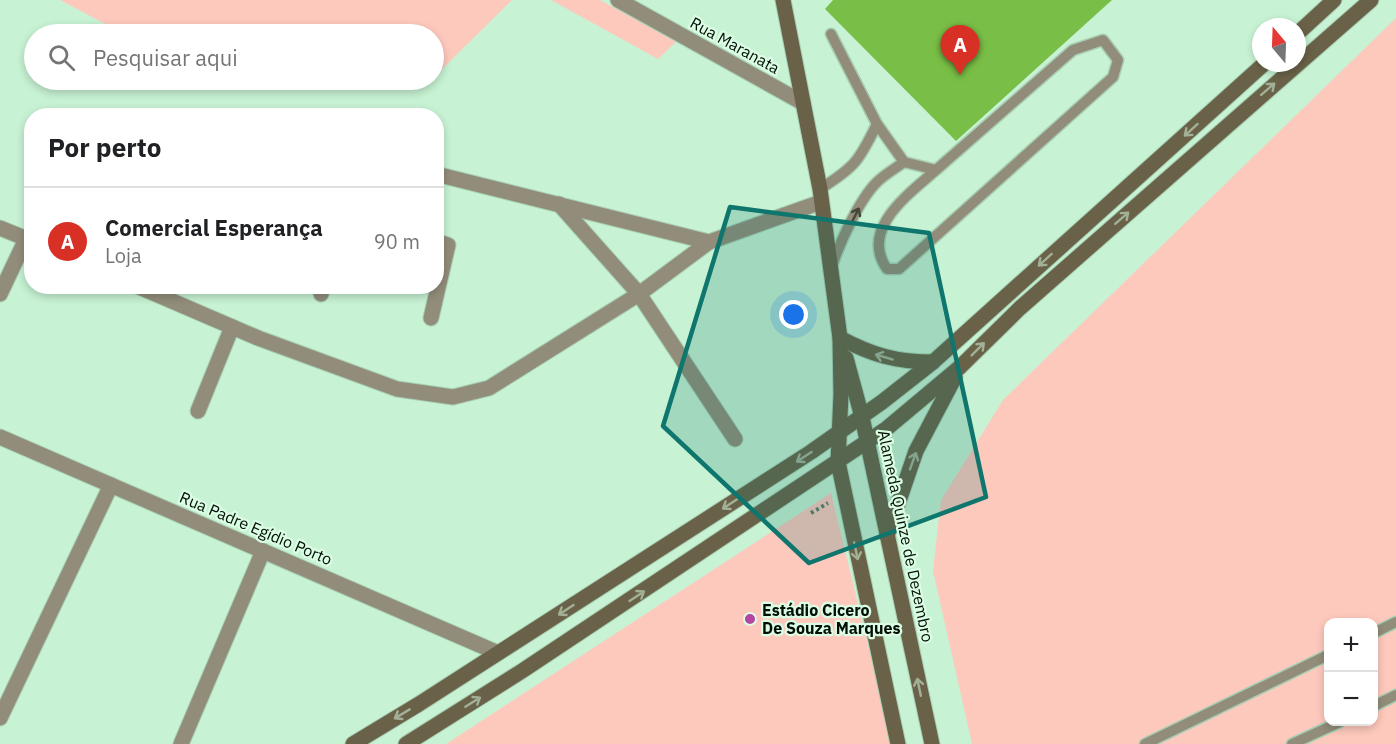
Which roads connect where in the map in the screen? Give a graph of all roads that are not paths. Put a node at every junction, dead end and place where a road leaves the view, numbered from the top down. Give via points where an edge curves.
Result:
1 (618, 0) edge
2 (783, 0) edge
3 (1334, 0) edge
4 (1371, 0) edge
5 (1306, 26) edge
6 (831, 34) dead end
7 (1255, 72) edge
8 (803, 103) junction
9 (877, 124) junction
10 (904, 162) junction
11 (936, 170) junction
12 (444, 176) edge
13 (821, 196) junction
14 (559, 204) junction
15 (0, 228) edge
16 (24, 238) edge
17 (709, 242) junction
18 (444, 244) edge
19 (24, 249) edge
20 (444, 262) edge
21 (831, 269) junction
22 (0, 294) edge
23 (156, 294) edge
24 (437, 294) edge
25 (639, 294) junction
26 (431, 318) dead end
27 (232, 327) junction
28 (840, 338) junction
29 (933, 362) junction
30 (960, 367) junction
31 (198, 411) dead end
32 (862, 417) junction
33 (840, 432) junction
34 (0, 437) edge
35 (735, 439) dead end
36 (867, 443) junction
37 (838, 462) junction
38 (111, 485) junction
39 (887, 536) junction
40 (263, 550) junction
41 (1396, 622) edge
42 (1378, 631) edge
43 (498, 653) junction
44 (1324, 656) edge
45 (1396, 695) edge
46 (1378, 704) edge
47 (0, 718) edge
48 (1331, 726) edge
49 (181, 744) edge
50 (353, 744) edge
51 (406, 744) edge
52 (898, 744) edge
53 (932, 744) edge
54 (1145, 744) edge
55 (1292, 744) edge

1 - 8 street, Rua Maranata
2 - 8 main road, Alameda Quinze de Dezembro
3 - 5 main road
30 -> 4 main road via 1020,308
6 - 9 lane
7 -> 29 main road
8 - 13 main road, Alameda Quinze de Dezembro
9 - 10 lane
9 - 13 lane via 858,161
10 - 11 lane
21 -> 10 lane via 863,200 878,181
11 - 11 lane via 891,211 880,233 879,259 887,269 899,269 1113,77 1118,60 1102,40 1073,50
12 - 14 street
13 - 17 street
13 - 21 main road, Alameda Quinze de Dezembro
14 - 17 street
14 - 25 street
15 - 16 street
17 - 25 street
18 - 20 street via 448,245
19 - 22 street
21 - 28 main road, Alameda Quinze de Dezembro
23 - 27 street
24 - 26 street
25 - 27 street via 489,388 453,397 398,389
25 - 35 street
27 - 31 street
29 -> 28 main road via 891,360
28 - 32 main road, Alameda Quinze de Dezembro
28 - 33 main road, Alameda Quinze de Dezembro
29 - 32 main road
30 - 36 main road
39 -> 30 main road via 916,451
32 - 33 main road
32 - 36 main road, Alameda Quinze de Dezembro
33 - 37 main road, Alameda Quinze de Dezembro
33 -> 43 main road
34 - 38 street, Rua Padre Egídio Porto
36 - 37 main road
36 - 39 main road, Alameda Quinze de Dezembro
51 -> 37 main road
37 -> 52 main road, Alameda Quinze de Dezembro
38 - 40 street, Rua Padre Egídio Porto
38 - 47 street
53 -> 39 main road, Alameda Quinze de Dezembro
40 - 43 street, Rua Padre Egídio Porto
40 - 49 street
41 - 42 lane
43 -> 50 main road
44 - 54 lane
45 - 46 lane
48 - 55 lane

